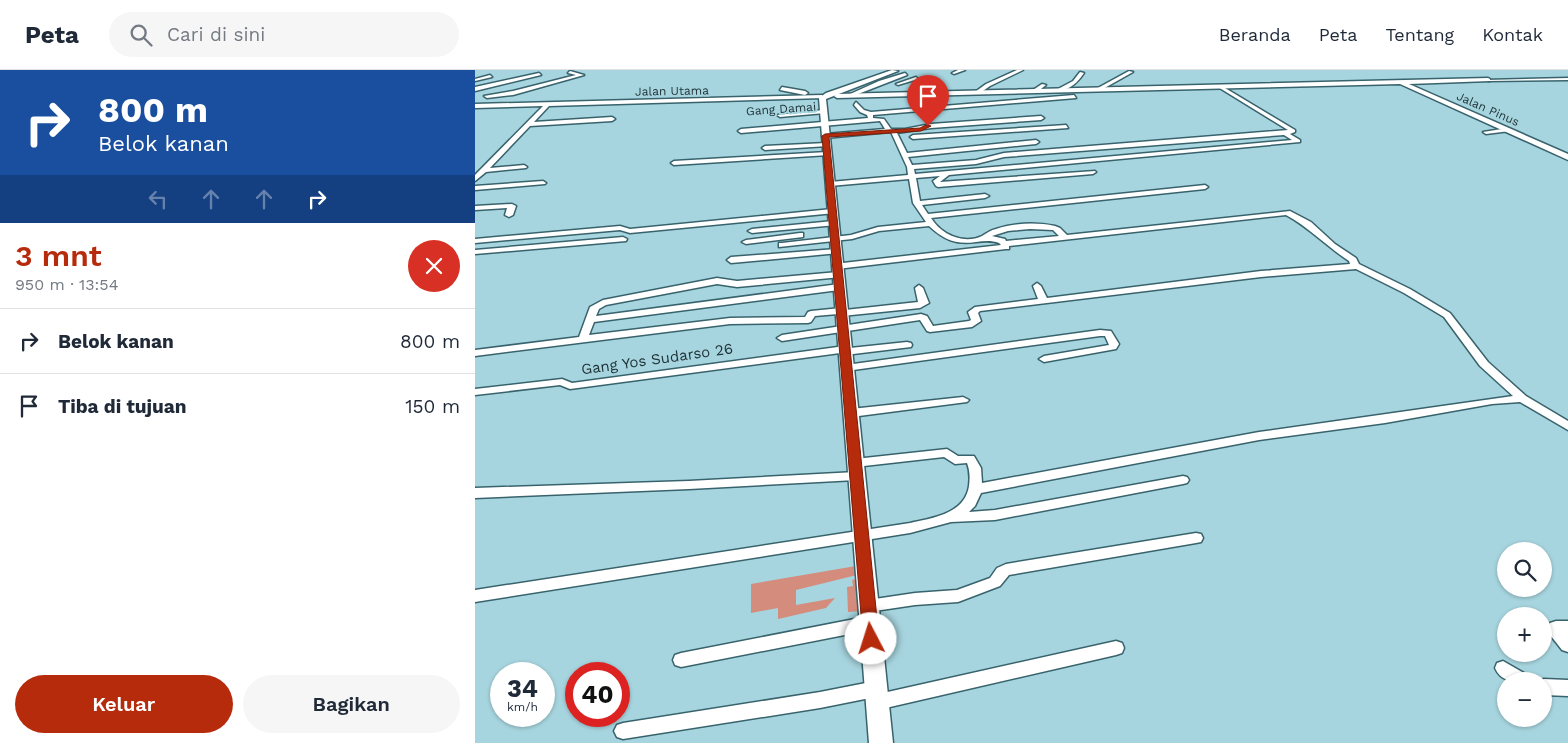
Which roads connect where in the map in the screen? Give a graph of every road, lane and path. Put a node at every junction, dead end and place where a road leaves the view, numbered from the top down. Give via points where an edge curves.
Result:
1 (963, 70) edge
2 (1020, 70) edge
3 (573, 71) edge
4 (898, 71) edge
5 (1131, 72) dead end
6 (1465, 72) dead end
7 (954, 73) dead end
8 (1082, 73) dead end
9 (490, 76) dead end
10 (541, 76) dead end
11 (552, 76) dead end
12 (917, 78) dead end
13 (1568, 79) edge
14 (475, 80) edge
15 (1487, 80) junction
16 (1399, 82) junction
17 (1043, 85) dead end
18 (889, 86) dead end
19 (1220, 86) junction
20 (782, 89) dead end
21 (881, 89) dead end
22 (1099, 89) junction
23 (793, 90) junction
24 (1060, 90) junction
25 (1035, 91) junction
26 (477, 92) edge
27 (978, 92) junction
28 (851, 95) junction
29 (865, 95) junction
30 (487, 96) junction
31 (1074, 97) dead end
32 (774, 98) junction
33 (549, 103) junction
34 (522, 104) junction
35 (856, 104) dead end
36 (475, 106) edge
37 (602, 115) dead end
38 (780, 115) dead end
39 (870, 116) junction
40 (1041, 118) dead end
41 (612, 119) dead end
42 (531, 122) junction
43 (824, 123) junction
44 (741, 127) dead end
45 (1066, 127) dead end
46 (1508, 130) junction
47 (1285, 132) junction
48 (1486, 132) dead end
49 (895, 136) junction
50 (1036, 142) dead end
51 (923, 144) dead end
52 (765, 148) dead end
53 (906, 155) junction
54 (1568, 156) edge
55 (674, 164) dead end
56 (524, 167) dead end
57 (910, 167) junction
58 (1093, 172) dead end
59 (945, 173) junction
60 (479, 175) edge
61 (912, 176) junction
62 (543, 183) dead end
63 (830, 184) junction
64 (1205, 187) dead end
65 (475, 188) edge
66 (985, 196) dead end
67 (917, 203) junction
68 (475, 208) edge
69 (509, 215) dead end
70 (926, 216) junction
71 (931, 224) junction
72 (752, 231) dead end
73 (1064, 236) junction
74 (985, 237) junction
75 (623, 239) dead end
76 (475, 241) edge
77 (746, 242) dead end
78 (1005, 244) junction
79 (782, 245) dead end
80 (836, 248) junction
81 (475, 252) edge
82 (731, 260) dead end
83 (1355, 266) junction
84 (1037, 286) dead end
85 (919, 288) dead end
86 (1044, 302) junction
87 (842, 317) junction
88 (591, 320) junction
89 (782, 338) dead end
90 (583, 339) junction
91 (907, 345) dead end
92 (845, 350) junction
93 (475, 353) edge
94 (1043, 359) dead end
95 (846, 368) junction
96 (475, 392) edge
97 (1522, 398) junction
98 (963, 400) dead end
99 (851, 413) junction
100 (1568, 426) edge
101 (856, 470) junction
102 (1183, 480) dead end
103 (976, 489) junction
104 (475, 493) edge
105 (948, 518) junction
106 (862, 536) junction
107 (1197, 538) dead end
108 (475, 596) edge
109 (868, 606) junction
110 (870, 623) junction
111 (1568, 628) edge
112 (1568, 645) edge
113 (1117, 648) dead end
114 (681, 660) dead end
115 (1503, 668) dead end
116 (1508, 672) edge
117 (1552, 687) edge
118 (1568, 688) edge
119 (876, 696) junction
120 (623, 731) dead end
121 (881, 743) edge

1 - 7 street
2 - 27 street
3 - 11 street
3 - 30 street via 581,75 513,93
4 - 28 street
4 - 43 street
5 - 22 street
6 - 15 street
8 - 24 street via 1075,82
9 - 14 street
10 - 26 street
12 - 18 street
13 - 15 street
15 - 16 street
16 - 19 street
16 - 46 street, Jalan Pinus
17 - 25 street
19 - 22 street
19 - 47 street via 1293,131
20 - 23 street
21 - 29 street
22 - 24 street
23 - 32 street
23 - 43 street
24 - 25 street
25 - 27 street
26 - 30 street
27 - 29 street
28 - 29 street
28 - 43 street
30 - 34 street
31 - 39 street
32 - 33 street, Jalan Utama
32 - 43 street, Jalan Utama
33 - 34 street, Jalan Utama
33 - 42 street
34 - 36 street
35 - 39 street
37 - 42 street
38 - 43 street
39 - 43 street
39 - 49 street via 883,120
40 - 49 street via 931,126
41 - 42 street
42 - 60 street
43 - 44 street
43 - 49 street
43 - 52 street
43 - 55 street
43 - 63 street
45 - 49 street
46 - 48 street
46 - 54 street, Jalan Pinus
47 - 57 street
47 - 59 street via 1298,142
49 - 51 street
49 - 53 street
50 - 53 street
53 - 57 street
56 - 60 street
57 - 61 street
58 - 59 street via 939,186 936,181 946,176
59 - 61 street
61 - 63 street
61 - 67 street
62 - 65 street
63 - 80 street
64 - 70 street
66 - 67 street
67 - 70 street
68 - 69 street via 512,206
70 - 71 street
71 - 74 street via 954,240
71 - 80 street via 878,229 855,236
72 - 80 street
73 - 74 street via 1057,228 1041,226 993,231
73 - 78 street
73 - 83 street via 1287,213 1308,224 1353,260
74 - 78 street
75 - 81 street
76 - 80 street via 620,228
77 - 80 street
78 - 80 street via 1004,248
79 - 80 street
80 - 82 street
80 - 87 street
80 - 88 street
80 - 88 street via 737,284 717,281 597,304
83 - 86 street via 1261,274
83 - 97 street via 1447,315 1484,364
84 - 86 street
85 - 87 street via 924,303 920,305
86 - 87 street via 976,310 973,312 976,321 972,324 930,328 921,317
87 - 89 street
87 - 90 street via 811,314 808,320 730,320
87 - 92 street
88 - 90 street
90 - 93 street
91 - 92 street, Gang Yos Sudarso 26
92 - 95 street
92 - 96 street, Gang Yos Sudarso 26 via 570,386 562,382
94 - 95 street via 1112,347 1114,344 1108,333 1100,333
95 - 99 street
97 - 100 street
97 - 103 street via 1259,436
98 - 99 street
99 - 101 street
101 - 103 street via 947,453 955,460 972,460 977,476
101 - 104 street via 689,485
101 - 106 street
102 - 105 street via 995,514
103 - 105 street via 973,502
105 - 106 street
106 - 108 street
106 - 109 street
107 - 109 street via 1006,570 995,582 957,596
109 - 110 street
110 - 114 street
110 - 119 street
111 - 112 street via 1556,628 1555,631
113 - 119 street
115 - 116 street
117 - 118 street
119 - 120 street
119 - 121 street

